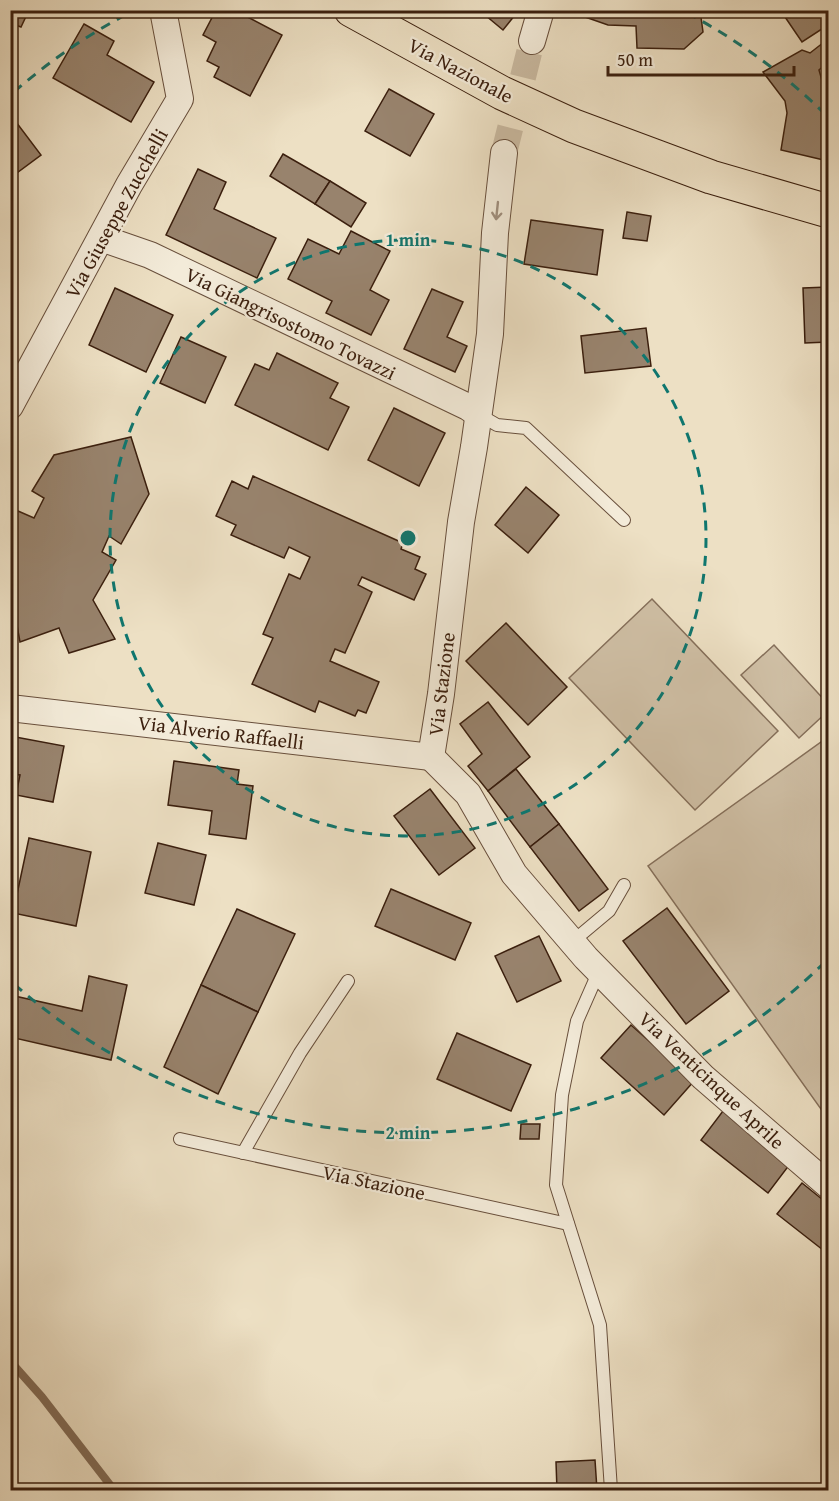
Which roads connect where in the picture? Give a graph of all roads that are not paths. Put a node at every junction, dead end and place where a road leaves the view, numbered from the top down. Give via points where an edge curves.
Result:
1 (163, 10) edge
2 (351, 10) edge
3 (541, 10) edge
4 (532, 41) tunnel mouth
5 (504, 153) tunnel mouth
6 (828, 211) edge
7 (101, 238) junction
8 (13, 396) edge
9 (478, 414) junction
10 (624, 520) dead end
11 (10, 708) edge
12 (432, 757) junction
13 (624, 885) dead end
14 (572, 942) junction
15 (599, 971) junction
16 (348, 981) dead end
17 (180, 1138) dead end
18 (243, 1153) junction
19 (828, 1185) edge
20 (568, 1224) junction
21 (611, 1491) edge

1 - 7 street, Via Giuseppe Zucchelli via 180,99
2 - 6 main road, Via Nazionale via 502,93 574,126 711,177
3 - 4 street
5 -> 9 street, Via Stazione via 490,334
7 - 8 street, Via Giuseppe Zucchelli
7 - 9 street, Via Giangrisostomo Tovazzi via 150,255
9 - 10 lane via 497,425 526,428
9 - 12 street, Via Stazione
11 - 12 street, Via Alverio Raffaelli
12 - 14 street, Via Stazione via 468,794 514,874
13 - 14 lane via 609,911
14 - 15 street, Via Stazione
15 - 19 street, Via Venticinque Aprile via 703,1077
15 - 20 lane via 577,1021 562,1095 556,1185
16 - 18 lane via 300,1053
17 - 18 lane, Via Stazione
18 - 20 lane, Via Stazione
20 - 21 lane via 600,1325

